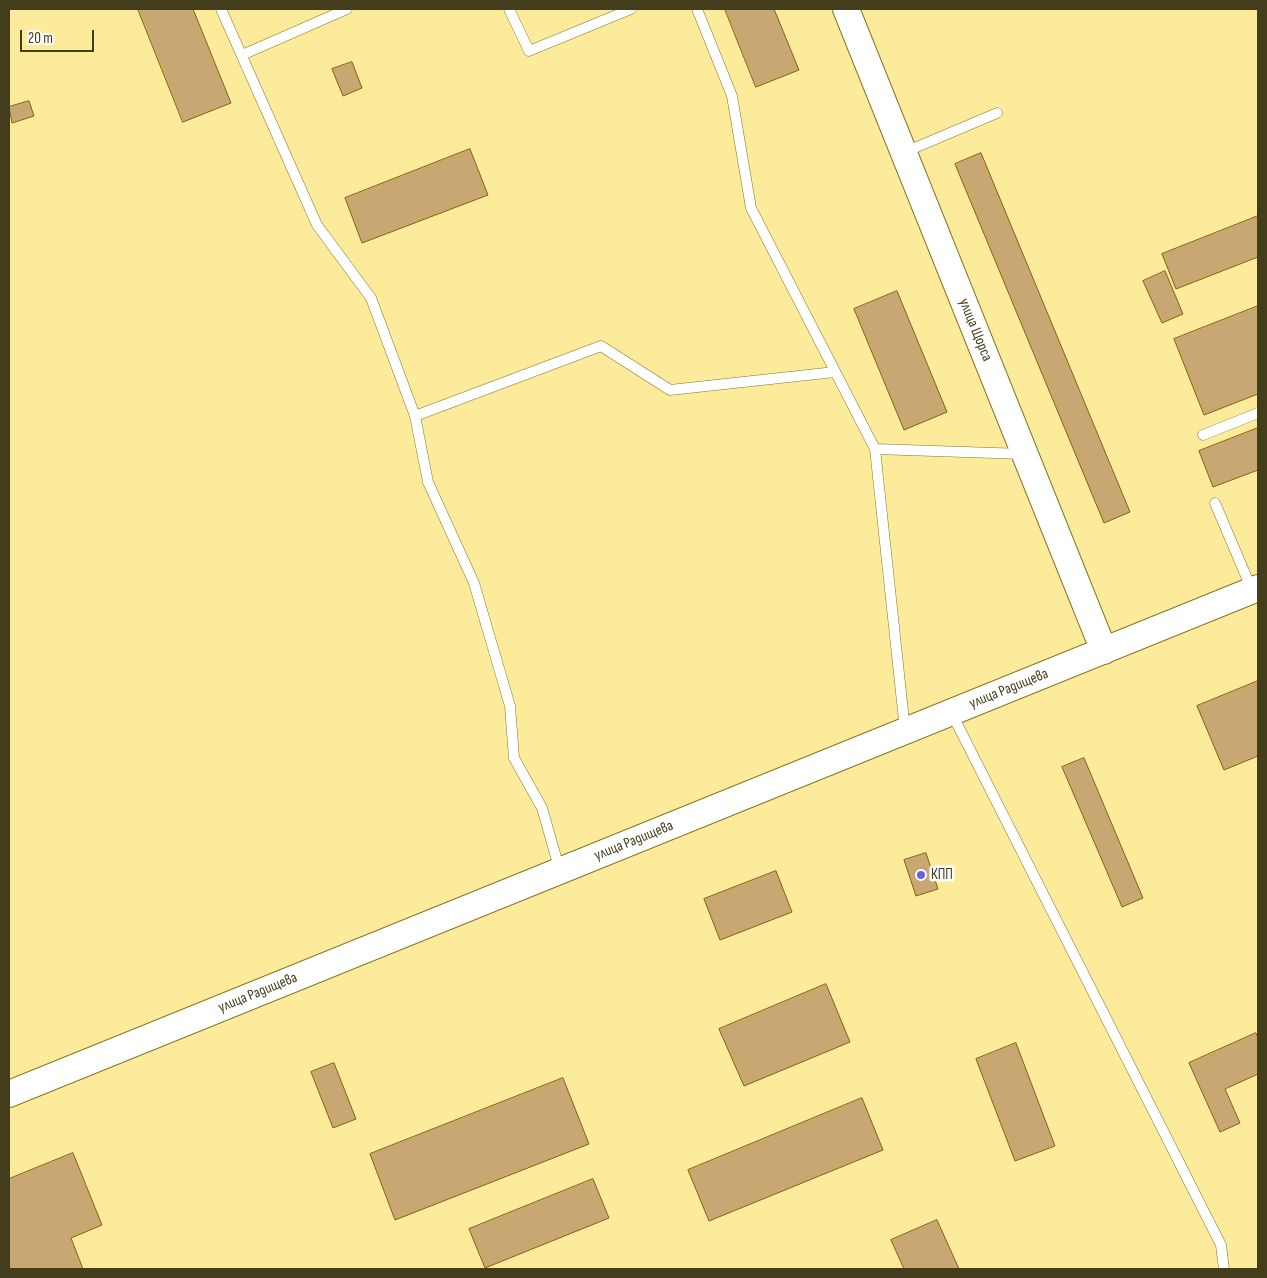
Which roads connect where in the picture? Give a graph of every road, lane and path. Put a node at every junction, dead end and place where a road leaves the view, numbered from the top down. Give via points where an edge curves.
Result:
1 (221, 9) edge
2 (346, 9) edge
3 (509, 9) edge
4 (631, 9) edge
5 (697, 9) edge
6 (846, 9) edge
7 (242, 55) junction
8 (997, 113) dead end
9 (904, 153) junction
10 (835, 372) junction
11 (1258, 413) edge
12 (415, 416) junction
13 (1202, 435) dead end
14 (875, 450) junction
15 (1025, 454) junction
16 (1215, 503) dead end
17 (1255, 590) edge
18 (1104, 651) junction
19 (952, 713) junction
20 (906, 732) junction
21 (560, 871) junction
22 (9, 1094) edge
23 (1224, 1269) edge

1 - 7 lane
2 - 7 lane
3 - 4 lane via 529,51
5 - 10 lane via 732,96 751,208
6 - 9 street, улица Щорса
7 - 12 lane via 318,225 371,298
8 - 9 lane
9 - 15 street, улица Щорса
10 - 12 lane via 670,390 601,346
10 - 14 lane
11 - 13 lane
12 - 21 lane via 428,482 474,583 510,706 514,758 542,808
14 - 15 lane
14 - 20 lane
15 - 18 street, улица Щорса
16 - 17 lane
17 - 18 street, улица Радищева
18 - 19 street, улица Радищева
19 - 20 street, улица Радищева
19 - 23 lane via 1221,1245
20 - 21 street, улица Радищева
21 - 22 street, улица Радищева

